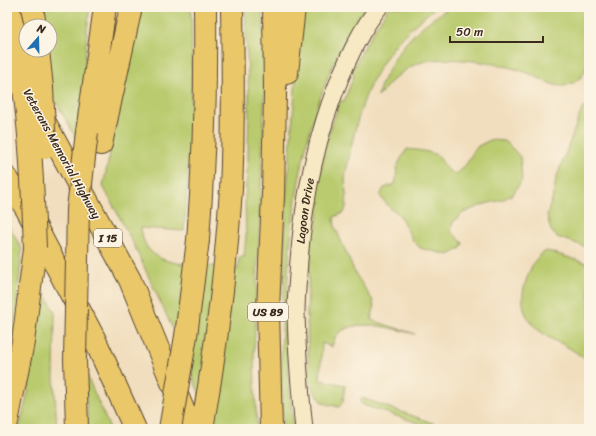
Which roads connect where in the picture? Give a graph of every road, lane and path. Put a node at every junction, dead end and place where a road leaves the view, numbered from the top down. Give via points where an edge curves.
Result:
1 (8, 7) edge
2 (32, 7) edge
3 (105, 7) edge
4 (131, 7) edge
5 (205, 7) edge
6 (232, 7) edge
7 (274, 7) edge
8 (294, 7) edge
9 (379, 7) edge
10 (34, 18) edge
11 (7, 55) edge
12 (39, 58) edge
13 (94, 138) junction
14 (7, 178) edge
15 (273, 195) junction
16 (35, 248) junction
17 (7, 422) edge
18 (77, 429) edge
19 (135, 429) edge
20 (170, 429) edge
21 (191, 429) edge
22 (202, 429) edge
23 (271, 429) edge
24 (304, 429) edge

1 - 16 highway, bridge via 23,76 29,122
2 - 10 highway
3 - 13 highway
4 - 13 highway
5 - 20 highway, bridge via 206,97 198,240 185,344
6 - 22 highway via 232,141 227,243 216,343
7 - 15 highway, US 89
8 - 15 highway
9 - 24 street, Lagoon Drive via 356,42 332,99 308,182 299,250 296,313
11 - 21 highway, Veterans Memorial Highway / I 15 via 130,280
12 - 16 highway, bridge via 45,134 44,189
13 - 18 highway, bridge via 78,209 75,384
14 - 19 highway via 27,210 94,338
15 - 23 highway, US 89 via 268,310
16 - 17 highway via 24,342

